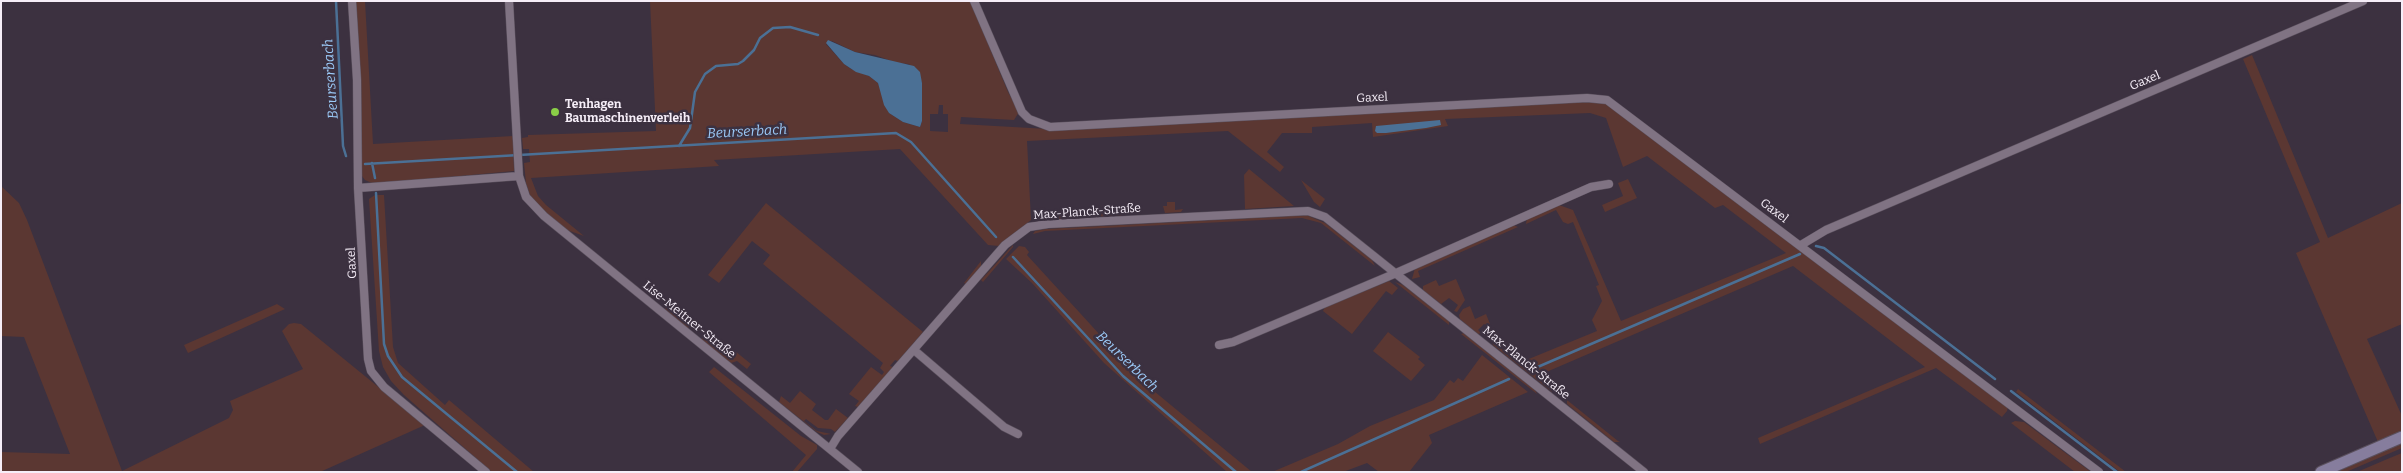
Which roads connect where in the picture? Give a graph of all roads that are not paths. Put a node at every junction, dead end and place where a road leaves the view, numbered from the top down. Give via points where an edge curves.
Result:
1 (352, 1) edge
2 (509, 1) edge
3 (974, 1) edge
4 (2363, 1) edge
5 (519, 176) junction
6 (1609, 184) dead end
7 (358, 188) junction
8 (1800, 245) junction
9 (1394, 274) junction
10 (1219, 345) dead end
11 (914, 350) junction
12 (1018, 434) dead end
13 (2402, 437) edge
14 (830, 449) junction
15 (486, 472) edge
16 (858, 472) edge
17 (1644, 472) edge
18 (2098, 472) edge
19 (2321, 472) edge

1 - 7 street, Gaxel
2 - 5 street, Lise-Meitner-Straße
3 - 8 street, Gaxel via 1016,102 1022,112 1038,124 1050,127 1596,98 1607,100
4 - 8 street, Gaxel via 1826,230
5 - 7 street
5 - 14 street, Lise-Meitner-Straße via 526,197 544,216
6 - 9 street via 1591,187
7 - 15 street, Gaxel via 368,359 372,371 384,387
8 - 18 street, Gaxel
9 - 10 street
9 - 11 street, Max-Planck-Straße via 1325,218 1308,211 1037,224 1005,245
9 - 17 street, Max-Planck-Straße
11 - 12 street via 1004,427
11 - 14 street, Max-Planck-Straße
13 - 19 street
14 - 16 street, Lise-Meitner-Straße

